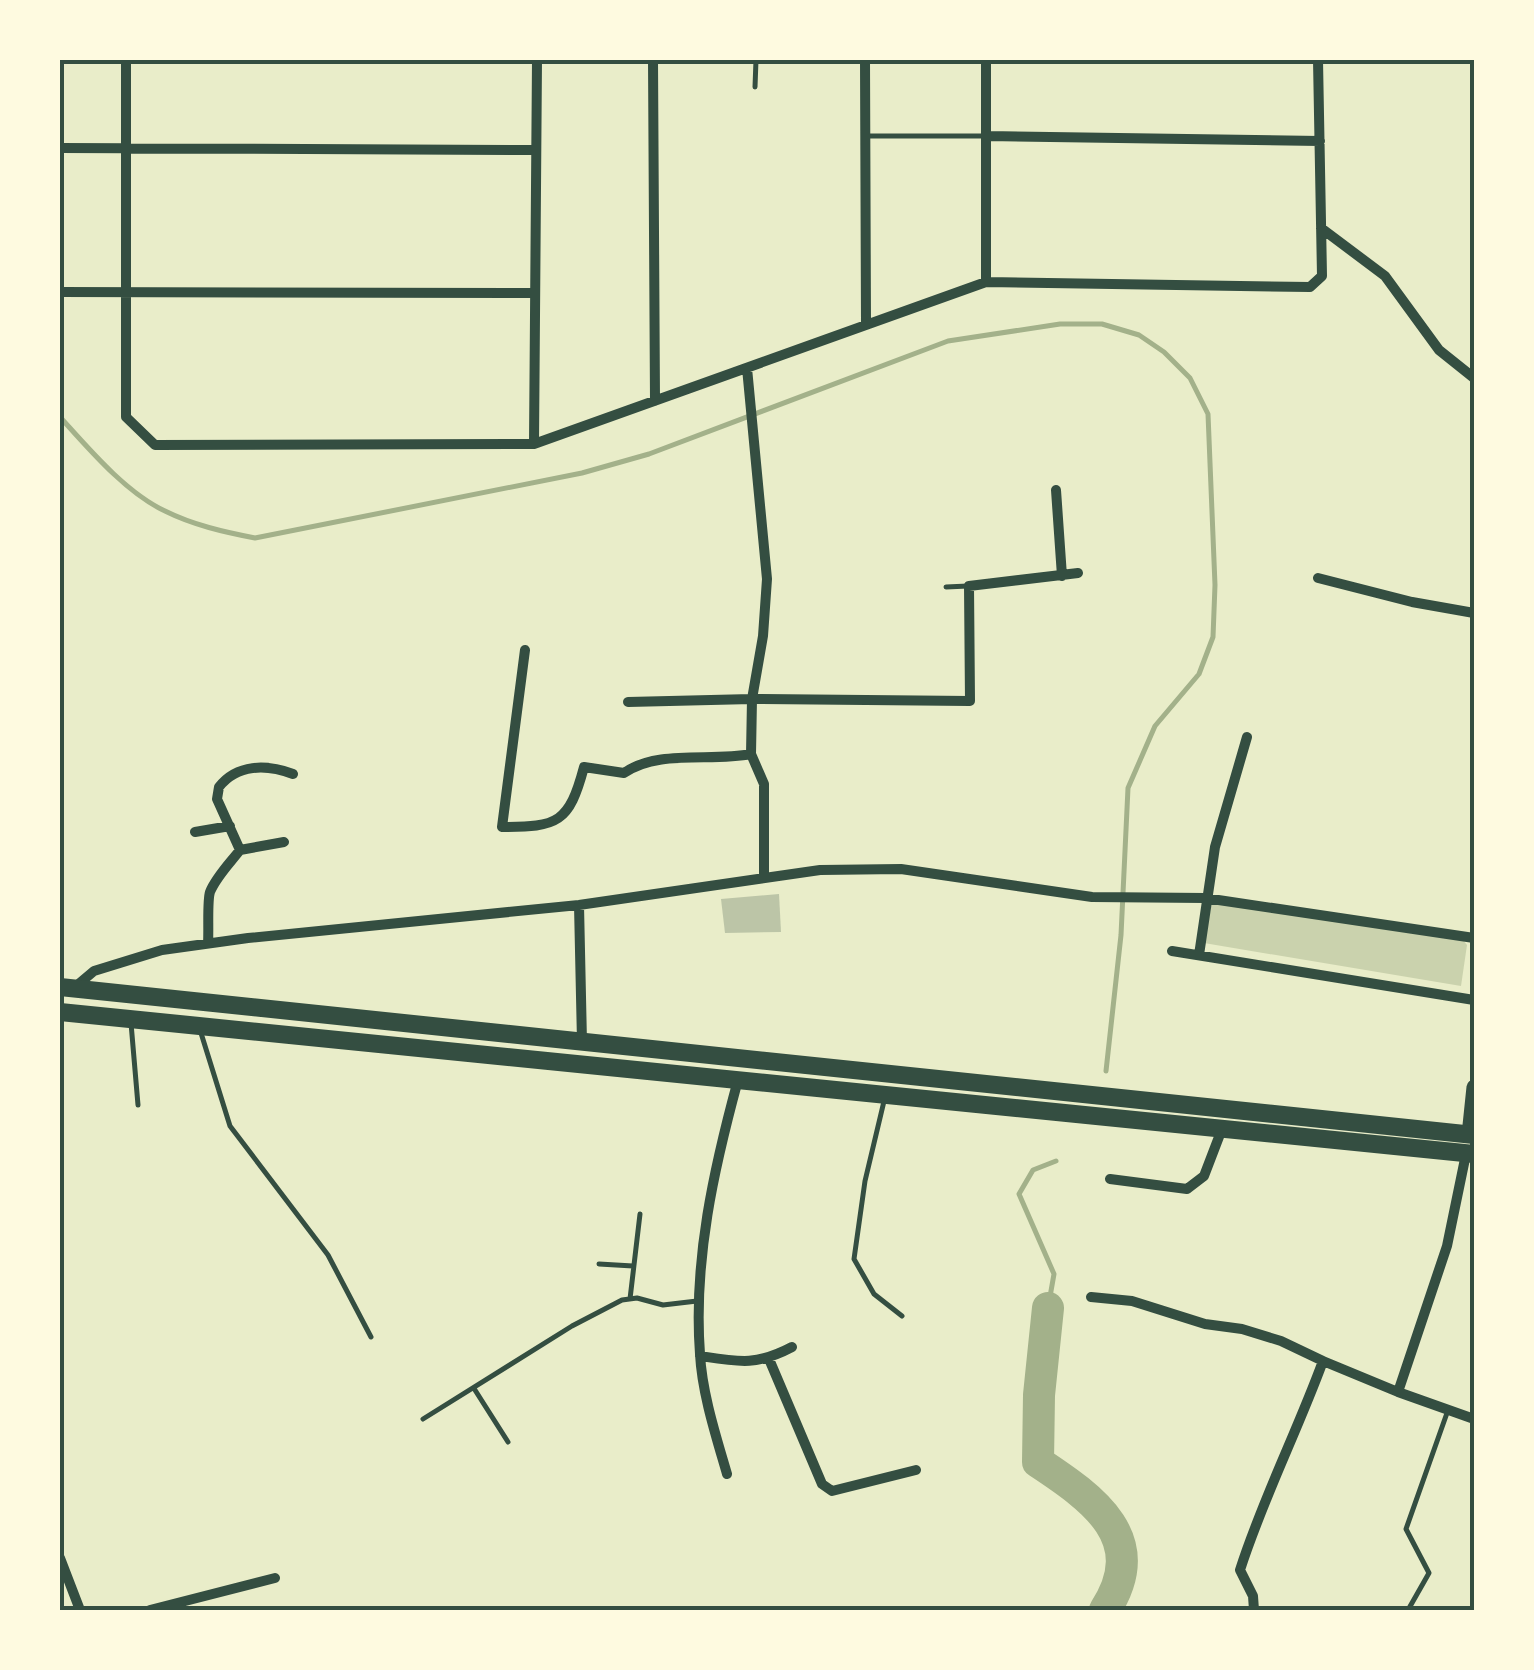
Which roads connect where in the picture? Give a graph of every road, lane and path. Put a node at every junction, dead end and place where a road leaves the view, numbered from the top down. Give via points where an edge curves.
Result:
1 (126, 60) edge
2 (536, 60) edge
3 (653, 60) edge
4 (756, 60) edge
5 (865, 60) edge
6 (986, 60) edge
7 (1318, 60) edge
8 (755, 87) dead end
9 (864, 136) junction
10 (987, 136) junction
11 (1320, 141) junction
12 (126, 146) junction
13 (60, 148) edge
14 (536, 150) junction
15 (1321, 228) junction
16 (986, 282) junction
17 (126, 290) junction
18 (60, 292) edge
19 (535, 292) junction
20 (866, 325) junction
21 (747, 368) junction
22 (1474, 378) edge
23 (655, 401) junction
24 (534, 444) junction
25 (1056, 490) dead end
26 (1078, 573) dead end
27 (1062, 576) junction
28 (1318, 578) dead end
29 (969, 586) junction
30 (946, 588) dead end
31 (1474, 613) edge
32 (525, 650) dead end
33 (752, 699) junction
34 (628, 702) dead end
35 (1247, 737) dead end
36 (751, 754) junction
37 (293, 774) dead end
38 (230, 826) junction
39 (195, 832) dead end
40 (284, 842) dead end
41 (240, 850) junction
42 (764, 876) junction
43 (1205, 898) junction
44 (579, 905) junction
45 (1474, 938) edge
46 (208, 943) junction
47 (1172, 951) dead end
48 (1199, 954) junction
49 (68, 987) edge
50 (1474, 1000) edge
51 (60, 1012) edge
52 (131, 1018) junction
53 (199, 1025) junction
54 (582, 1042) junction
55 (738, 1080) junction
56 (1474, 1087) edge
57 (886, 1094) junction
58 (138, 1105) dead end
59 (1222, 1129) junction
60 (1471, 1144) edge
61 (1110, 1179) dead end
62 (640, 1214) dead end
63 (598, 1264) dead end
64 (632, 1266) junction
65 (630, 1298) junction
66 (1091, 1298) dead end
67 (700, 1300) junction
68 (902, 1316) dead end
69 (371, 1337) dead end
70 (792, 1347) dead end
71 (700, 1356) junction
72 (769, 1359) junction
73 (1323, 1360) junction
74 (474, 1389) junction
75 (1398, 1392) junction
76 (1448, 1410) junction
77 (423, 1419) dead end
78 (1474, 1419) edge
79 (508, 1442) dead end
80 (916, 1470) dead end
81 (726, 1474) dead end
82 (61, 1561) edge
83 (275, 1578) dead end
84 (80, 1610) edge
85 (150, 1610) edge
86 (1254, 1610) edge
87 (1408, 1610) edge

1 - 12 street
2 - 14 street
3 - 23 street
4 - 8 lane
5 - 9 street
6 - 10 street
7 - 11 street
9 - 10 lane
9 - 20 street
10 - 11 street
10 - 16 street
11 - 15 street
12 - 13 street
12 - 14 street
12 - 17 street
14 - 19 street
15 - 16 street via 1322,276 1310,287
15 - 22 street via 1385,276 1439,350
16 - 20 street
17 - 18 street
17 - 19 street
17 - 24 street via 126,417 156,445
19 - 24 street
20 - 21 street
21 - 23 street
21 - 33 street via 767,579
23 - 24 street
25 - 27 street
26 - 27 street
27 - 29 street
28 - 31 street
29 - 30 lane
29 - 33 street via 970,701
32 - 36 street via 502,827 558,821 584,767 624,772 640,762
33 - 34 street
33 - 36 street
35 - 43 street
36 - 42 street via 764,784
37 - 38 street via 265,767 226,778 218,798
38 - 39 street
38 - 41 street
40 - 41 street
41 - 46 street via 209,895
42 - 43 street via 901,869 1111,897
42 - 44 street
43 - 45 street
43 - 48 street
44 - 46 street
44 - 54 street
46 - 49 street via 94,971
47 - 48 street
48 - 50 street
49 - 54 highway
51 - 52 highway
52 - 53 highway
52 - 58 lane
53 - 55 highway
53 - 69 lane via 230,1126 328,1256
54 - 60 highway
55 - 57 highway
55 - 67 street via 715,1164
56 - 60 main road
57 - 59 highway
57 - 68 lane via 854,1259 874,1294
59 - 60 highway
59 - 61 street via 1204,1176 1187,1189
60 - 75 street via 1448,1246
62 - 64 lane
63 - 64 lane
64 - 65 lane
65 - 67 lane via 663,1305
65 - 74 lane via 572,1326
66 - 73 street via 1132,1300 1242,1329
67 - 71 street
70 - 72 street
71 - 72 street
71 - 81 street
72 - 80 street via 822,1484 832,1491
73 - 75 street
73 - 86 street via 1240,1570
74 - 77 lane
74 - 79 lane
75 - 76 street
76 - 78 street
76 - 87 lane via 1406,1528 1428,1572
82 - 84 street
83 - 85 street

